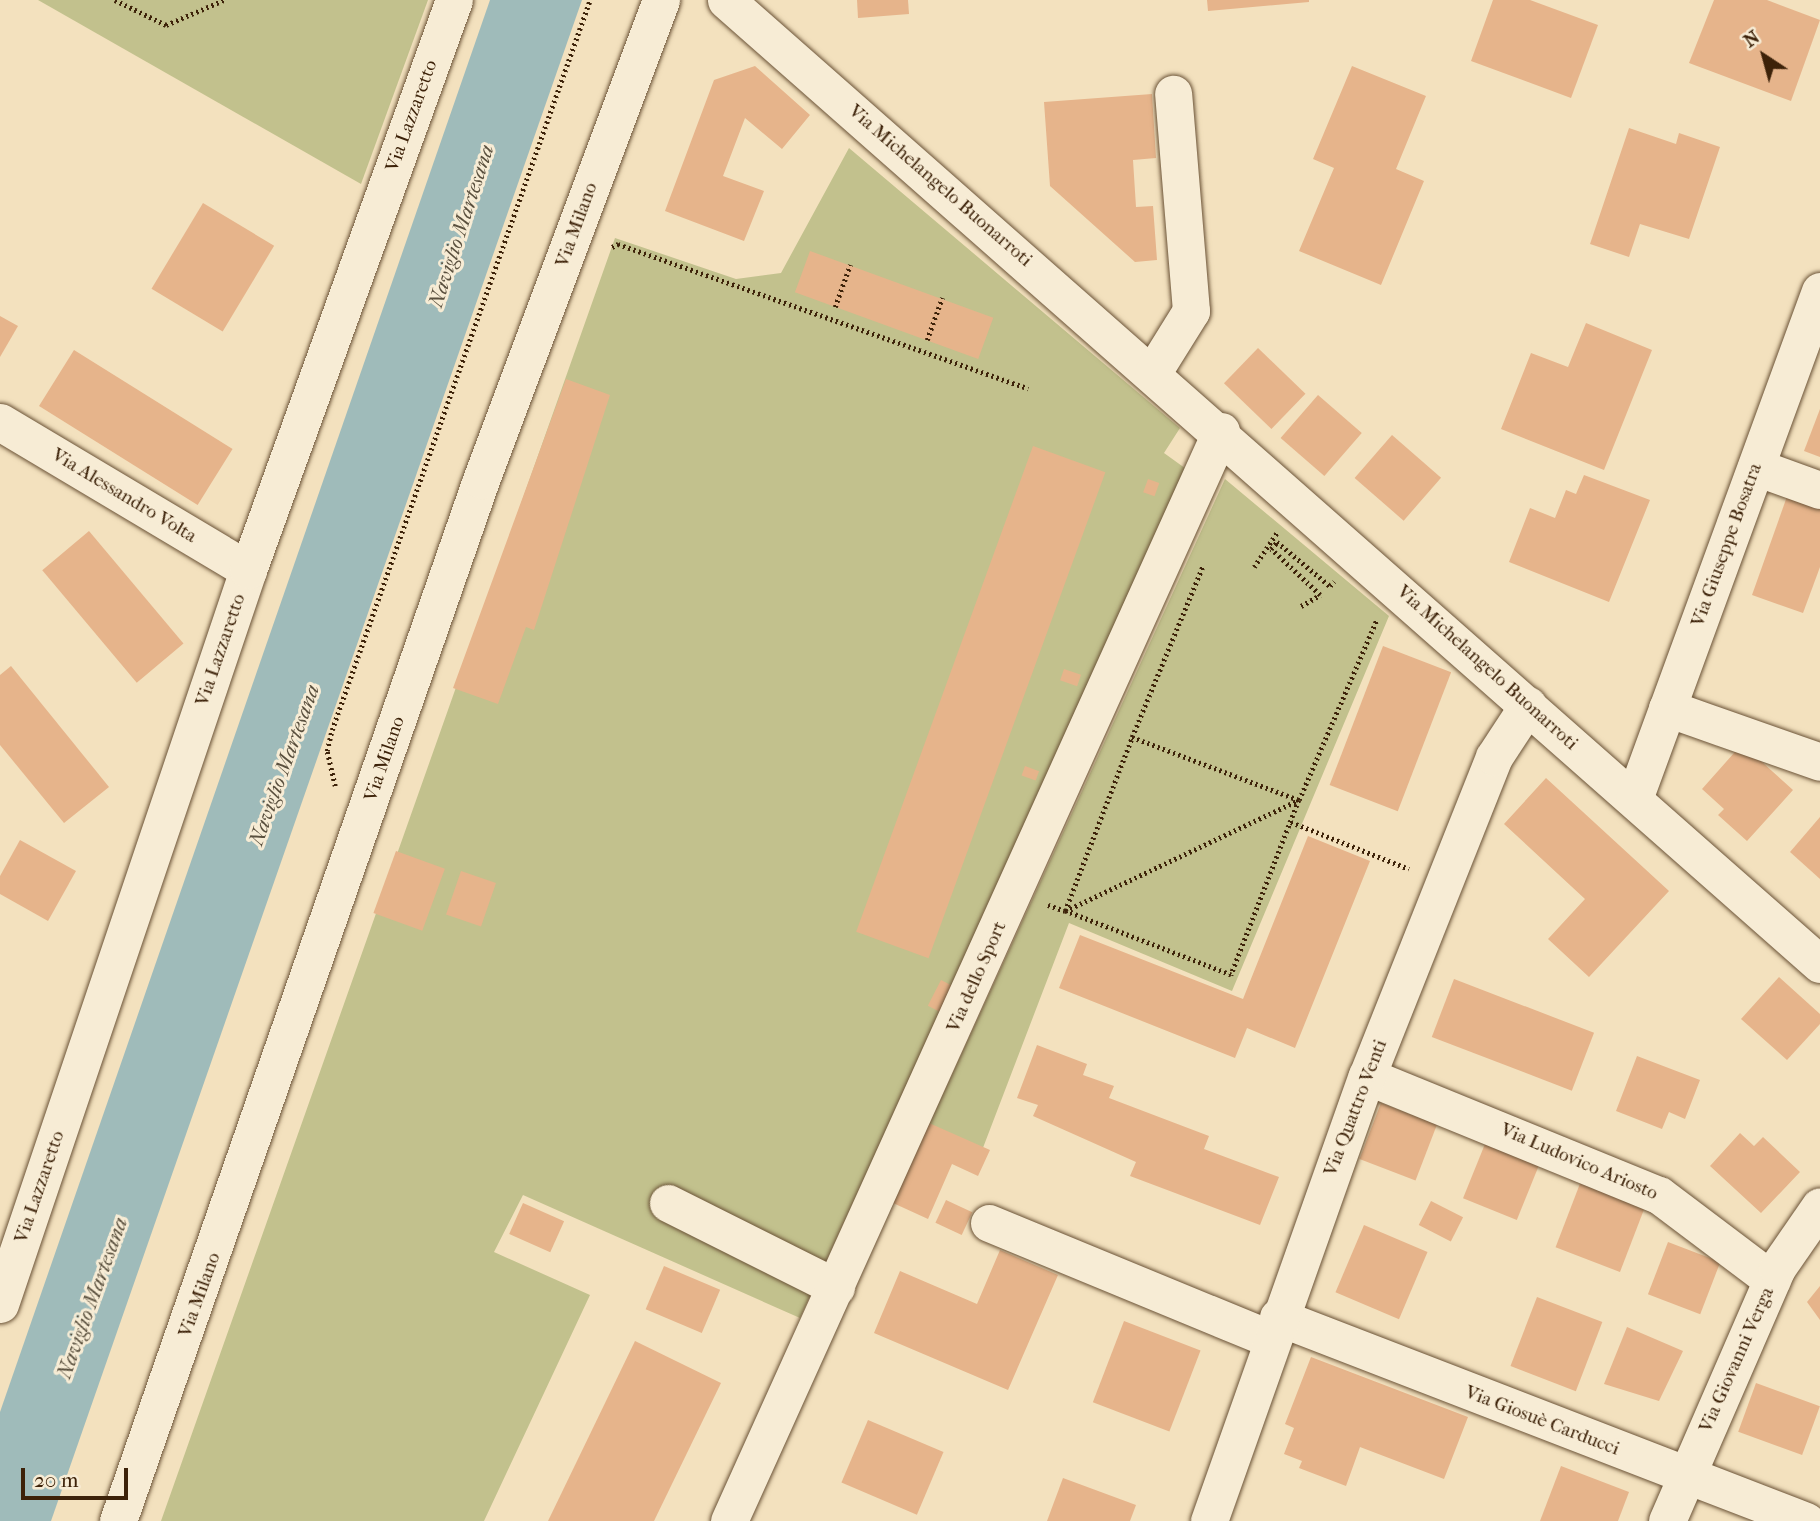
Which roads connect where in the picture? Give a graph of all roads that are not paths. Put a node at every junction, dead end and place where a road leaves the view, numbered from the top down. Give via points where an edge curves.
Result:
1 (454, 0) edge
2 (661, 0) edge
3 (726, 0) edge
4 (1173, 94) dead end
5 (1820, 291) edge
6 (1153, 372) junction
7 (0, 422) edge
8 (1222, 431) junction
9 (1756, 467) junction
10 (1820, 491) edge
11 (248, 570) junction
12 (1528, 705) junction
13 (1667, 708) junction
14 (1820, 762) edge
15 (1634, 799) junction
16 (1820, 964) edge
17 (1367, 1076) junction
18 (668, 1203) dead end
19 (1820, 1206) edge
20 (989, 1223) dead end
21 (1772, 1280) junction
22 (836, 1287) junction
23 (0, 1304) edge
24 (1274, 1328) junction
25 (1686, 1477) junction
26 (734, 1511) edge
27 (118, 1521) edge
28 (1209, 1521) edge
29 (1667, 1521) edge
30 (1806, 1521) edge

1 - 11 street, Via Lazzaretto
2 - 27 street, Via Milano via 481,480
3 - 6 street, Via Michelangelo Buonarroti
4 - 6 street via 1191,311
5 - 9 street, Via Giuseppe Bosatra
6 - 8 street, Via Michelangelo Buonarroti
7 - 11 street, Via Alessandro Volta
8 - 12 street, Via Michelangelo Buonarroti
8 - 22 street, Via dello Sport
9 - 10 street
9 - 13 street, Via Giuseppe Bosatra
11 - 23 street, Via Lazzaretto
12 - 15 street, Via Michelangelo Buonarroti
12 - 17 street, Via Quattro Venti via 1494,757
13 - 14 street
13 - 15 street, Via Giuseppe Bosatra
15 - 16 street, Via Michelangelo Buonarroti
17 - 21 street, Via Ludovico Ariosto via 1658,1195
17 - 24 street, Via Quattro Venti
18 - 22 street
19 - 21 street, Via Giovanni Verga
20 - 24 street, Via Giosuè Carducci
21 - 25 street, Via Giovanni Verga
22 - 26 street, Via dello Sport
24 - 25 street, Via Giosuè Carducci
24 - 28 street, Via Quattro Venti
25 - 29 street, Via Giovanni Verga
25 - 30 street, Via Giosuè Carducci

